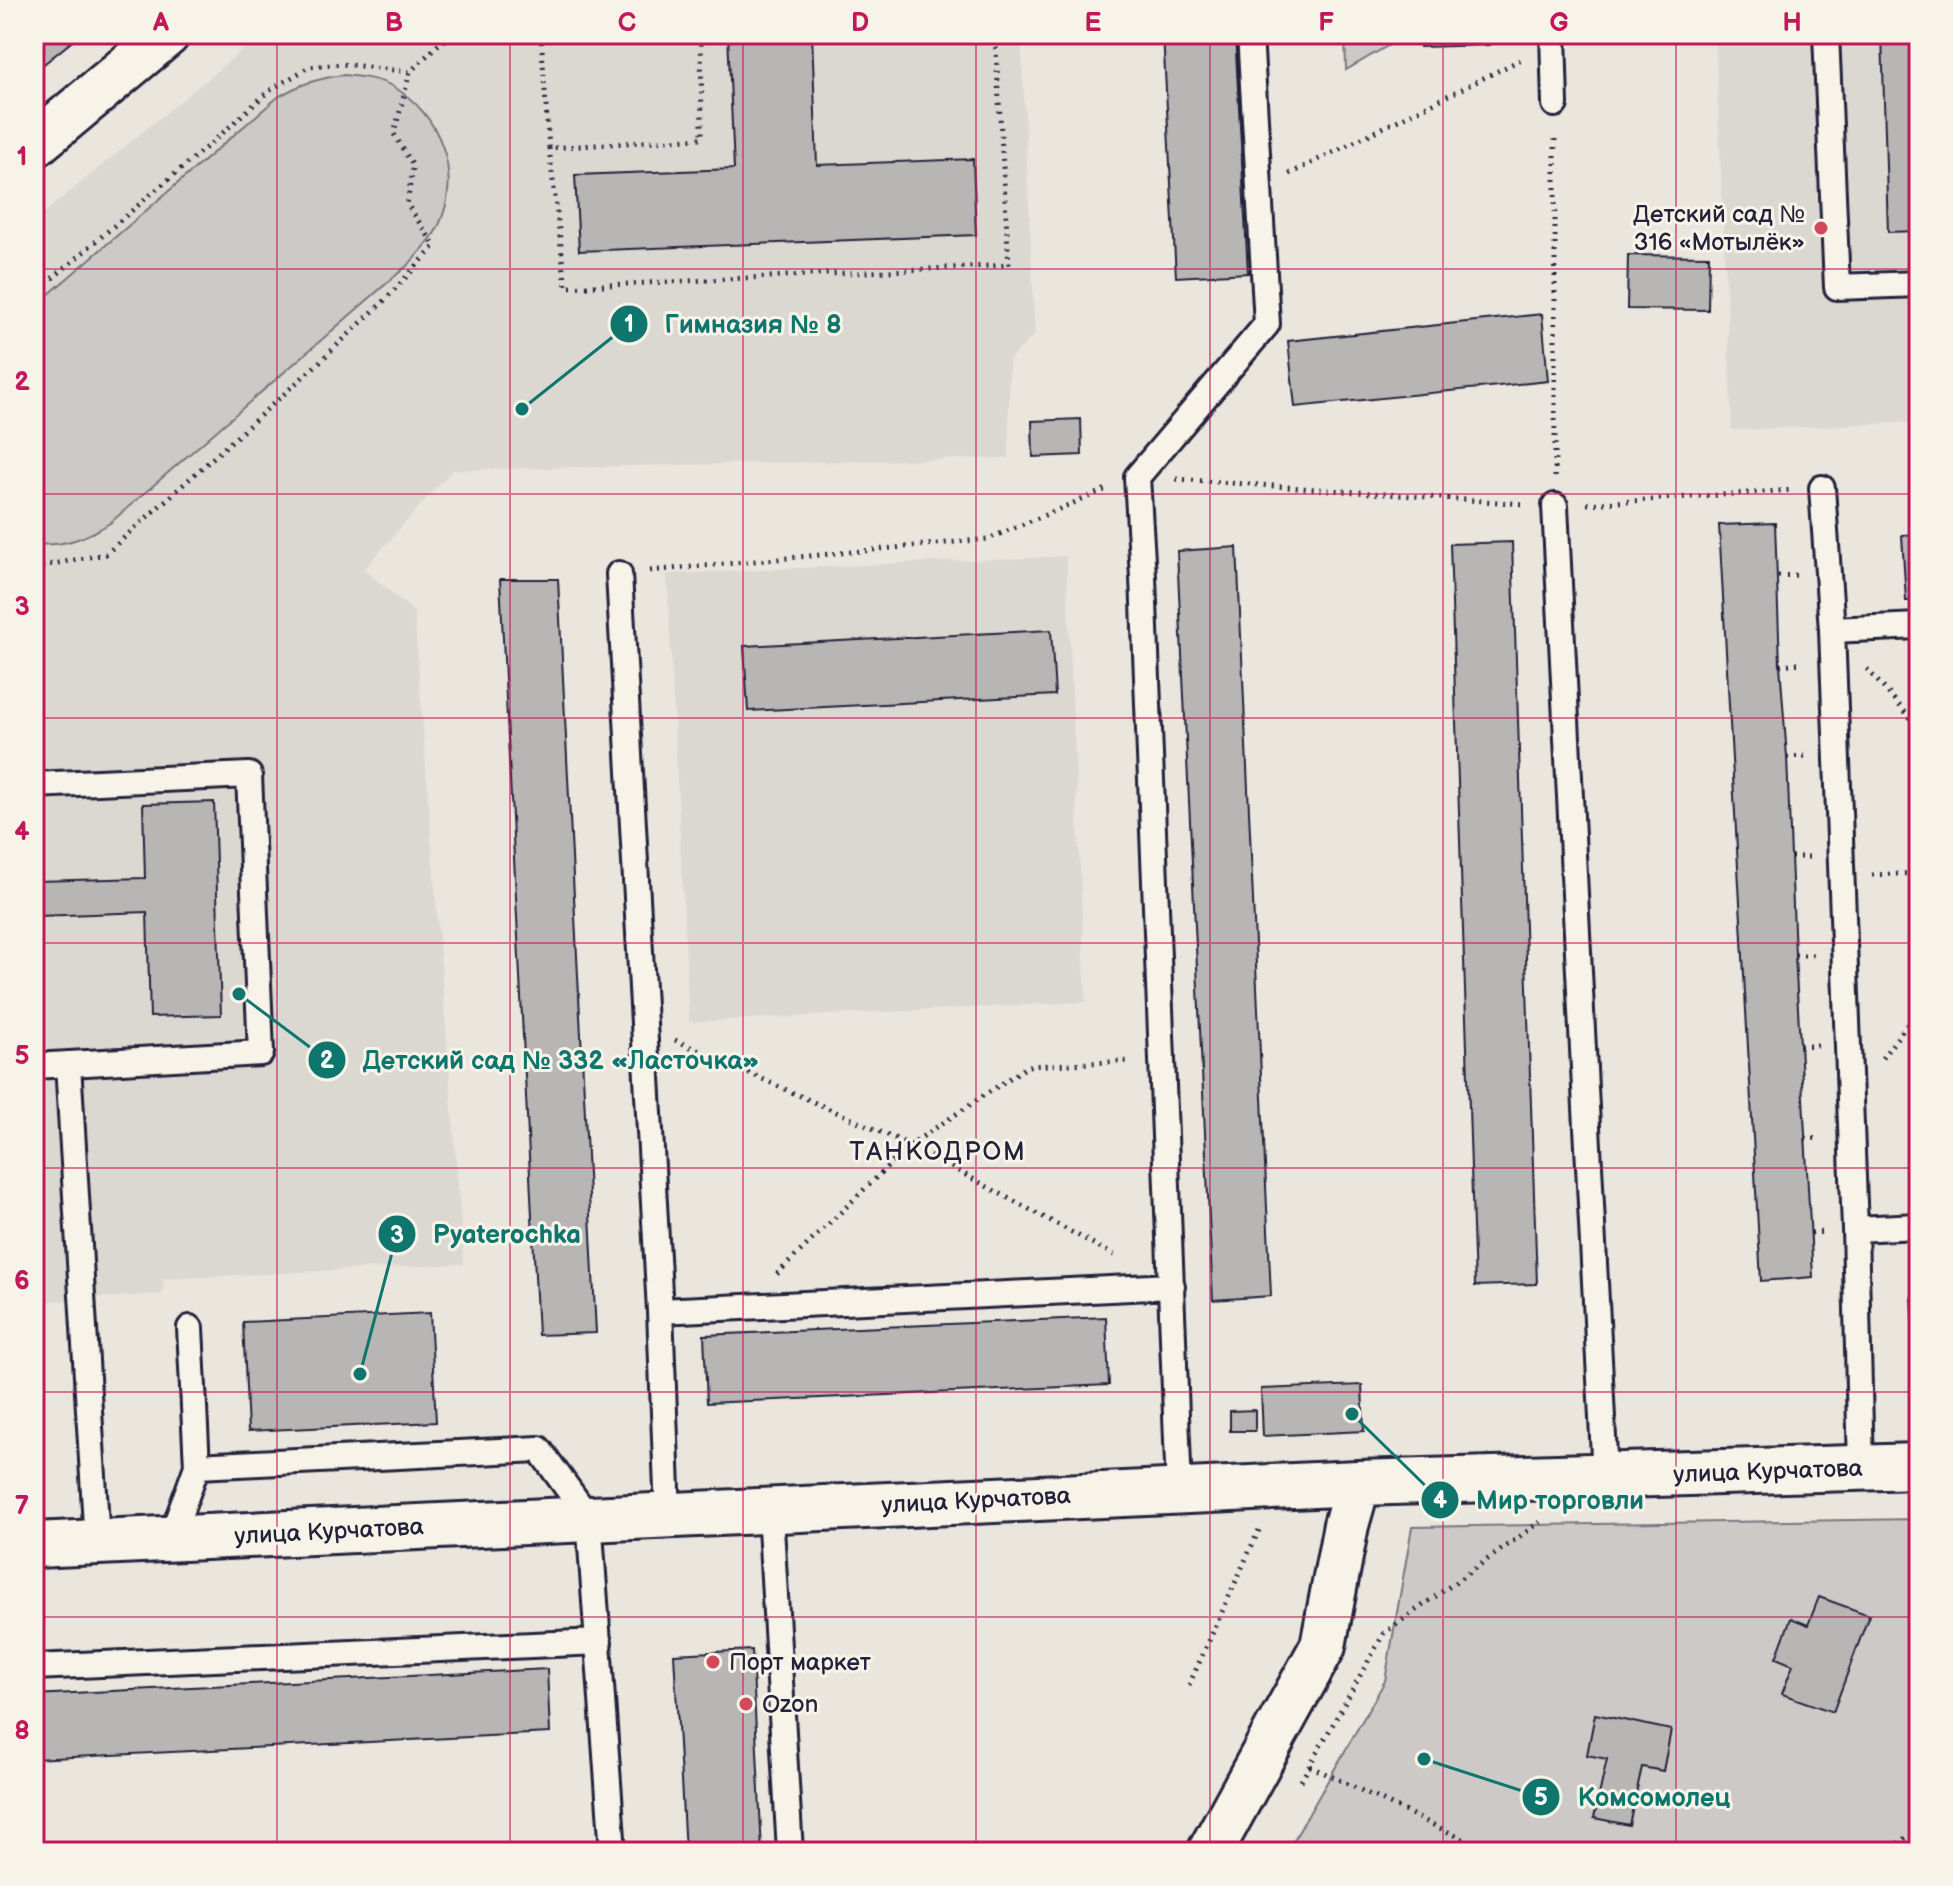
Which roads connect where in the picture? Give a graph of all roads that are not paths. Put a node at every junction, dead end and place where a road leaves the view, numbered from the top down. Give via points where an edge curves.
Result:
1 (167, 34) edge
2 (1250, 34) edge
3 (1826, 34) edge
4 (1553, 39) edge
5 (1555, 104) road end
6 (34, 145) edge
7 (1919, 284) edge
8 (1822, 488) road end
9 (1555, 506) road end
10 (619, 574) road end
11 (1919, 626) edge
12 (1832, 630) junction
13 (34, 785) edge
14 (68, 1064) junction
15 (34, 1066) edge
16 (1919, 1226) edge
17 (1855, 1229) junction
18 (1172, 1286) junction
19 (660, 1311) junction
20 (190, 1328) dead end
21 (197, 1466) junction
22 (1919, 1466) edge
23 (1861, 1468) junction
24 (1605, 1476) junction
25 (1358, 1483) junction
26 (1179, 1491) junction
27 (770, 1510) junction
28 (668, 1515) junction
29 (589, 1518) junction
30 (171, 1538) junction
31 (97, 1542) junction
32 (34, 1545) edge
33 (599, 1642) junction
34 (34, 1667) edge
35 (613, 1852) edge
36 (790, 1852) edge
37 (1210, 1852) edge

1 - 6 street
2 - 18 lane via 1267,324 1137,477
3 - 7 lane via 1837,287
4 - 5 lane
8 - 12 lane
9 - 24 lane
10 - 19 lane
11 - 12 lane
12 - 17 lane
13 - 14 lane via 249,775 261,1053
14 - 15 lane
14 - 31 lane
16 - 17 lane
17 - 23 lane
18 - 19 lane
18 - 26 lane
19 - 28 lane
20 - 21 lane
21 - 29 lane via 539,1449
21 - 30 lane
22 - 23 street, улица Курчатова
23 - 24 street, улица Курчатова
24 - 25 street, улица Курчатова
25 - 26 street, улица Курчатова
25 - 37 street via 1323,1646
26 - 27 street, улица Курчатова
27 - 28 street, улица Курчатова
27 - 36 lane
28 - 29 street, улица Курчатова
29 - 30 street, улица Курчатова
29 - 33 lane
30 - 31 street, улица Курчатова
31 - 32 street, улица Курчатова
33 - 34 lane
33 - 35 lane

